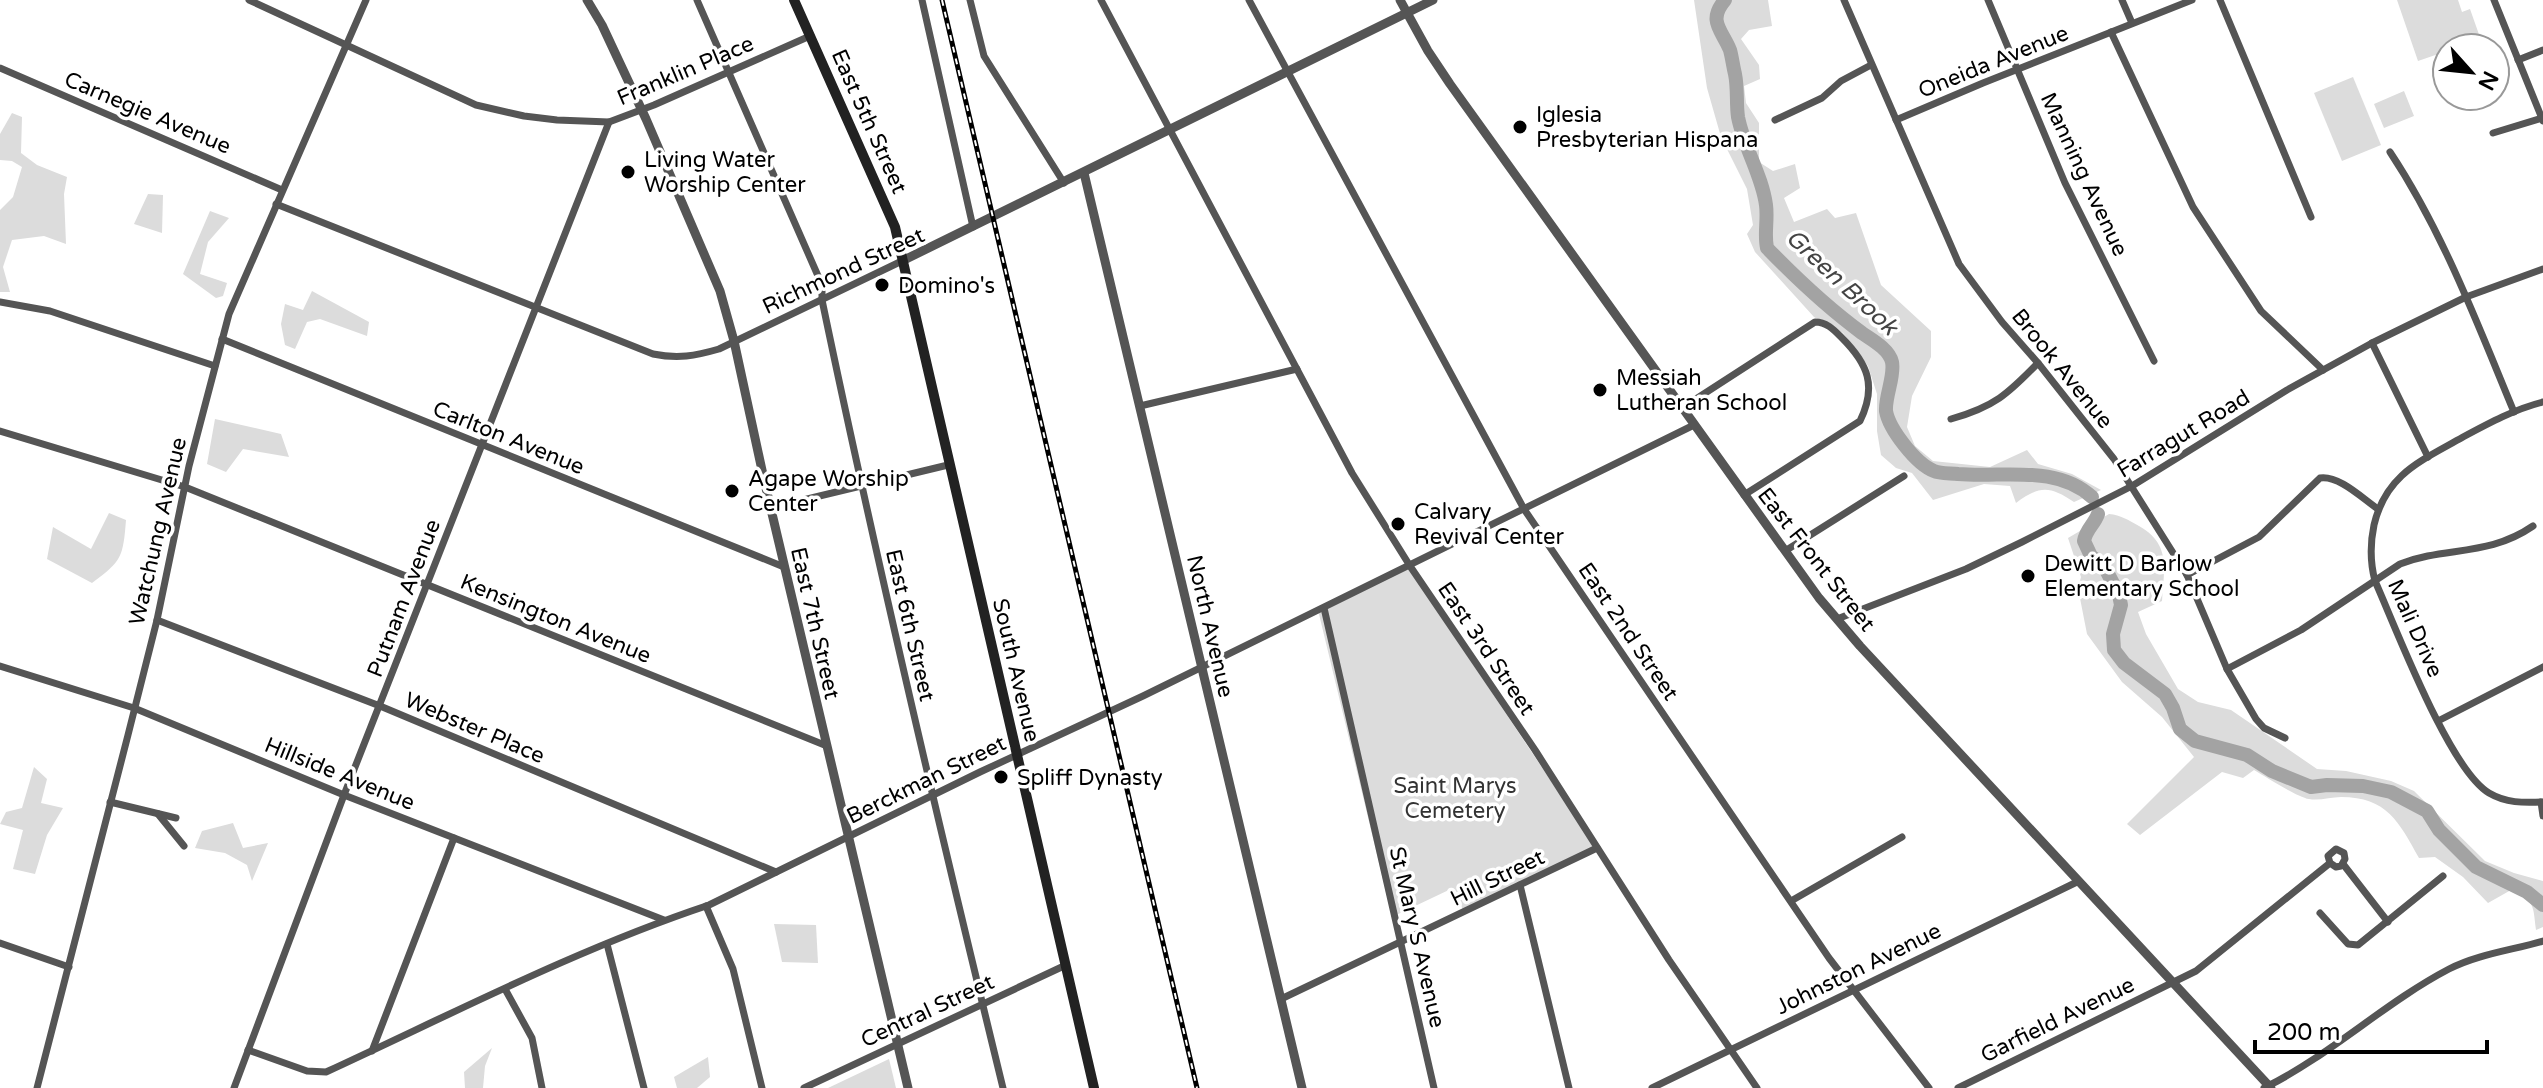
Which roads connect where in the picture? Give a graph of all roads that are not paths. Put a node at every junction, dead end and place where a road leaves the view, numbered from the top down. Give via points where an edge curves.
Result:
1 (249, 0) edge
2 (366, 0) edge
3 (587, 0) edge
4 (697, 0) edge
5 (794, 0) edge
6 (922, 0) edge
7 (970, 0) edge
8 (1101, 0) edge
9 (1249, 0) edge
10 (1400, 0) edge
11 (1433, 0) edge
12 (1844, 0) edge
13 (1988, 0) edge
14 (2122, 0) edge
15 (2192, 0) edge
16 (2220, 0) edge
17 (2494, 0) edge
18 (1407, 13) junction
19 (2132, 23) junction
20 (2111, 32) junction
21 (810, 36) junction
22 (346, 43) junction
23 (2543, 50) edge
24 (2518, 60) junction
25 (1871, 65) junction
26 (0, 68) edge
27 (2018, 70) junction
28 (728, 72) junction
29 (1288, 72) junction
30 (641, 110) junction
31 (1775, 120) dead end
32 (1896, 120) junction
33 (2542, 120) edge
34 (609, 122) junction
35 (1170, 131) junction
36 (2493, 133) dead end
37 (2390, 152) dead end
38 (1084, 173) junction
39 (1064, 183) junction
40 (282, 190) junction
41 (276, 204) junction
42 (2311, 217) dead end
43 (973, 227) junction
44 (904, 260) junction
45 (2543, 269) edge
46 (2466, 297) junction
47 (822, 300) junction
48 (0, 302) edge
49 (535, 309) junction
50 (222, 339) junction
51 (734, 341) junction
52 (2372, 343) junction
53 (2154, 361) dead end
54 (2038, 363) junction
55 (215, 366) junction
56 (1297, 369) junction
57 (2323, 370) junction
58 (2543, 402) edge
59 (1140, 406) junction
60 (1682, 408) junction
61 (2514, 412) junction
62 (1951, 419) dead end
63 (1694, 425) junction
64 (0, 431) edge
65 (482, 446) junction
66 (2428, 457) junction
67 (948, 465) junction
68 (1904, 476) dead end
69 (861, 486) junction
70 (2132, 486) junction
71 (185, 487) junction
72 (1744, 495) junction
73 (770, 508) junction
74 (1524, 509) junction
75 (2378, 509) junction
76 (2533, 526) dead end
77 (1785, 551) junction
78 (1410, 566) junction
79 (784, 567) junction
80 (2187, 575) junction
81 (2375, 581) junction
82 (427, 585) junction
83 (1324, 608) junction
84 (1837, 619) junction
85 (157, 620) junction
86 (0, 666) edge
87 (1202, 667) junction
88 (2543, 667) edge
89 (2227, 669) junction
90 (380, 706) junction
91 (134, 708) junction
92 (2438, 721) junction
93 (2285, 738) dead end
94 (827, 746) junction
95 (1016, 755) junction
96 (344, 795) junction
97 (932, 795) junction
98 (110, 802) junction
99 (2542, 802) edge
100 (158, 814) junction
101 (2543, 816) edge
102 (176, 818) dead end
103 (848, 836) junction
104 (1902, 837) dead end
105 (454, 838) junction
106 (184, 846) dead end
107 (1597, 848) junction
108 (2330, 863) junction
109 (2343, 864) junction
110 (776, 872) junction
111 (2443, 876) dead end
112 (2079, 881) junction
113 (1520, 885) junction
114 (1791, 901) junction
115 (706, 906) junction
116 (2320, 913) dead end
117 (664, 920) junction
118 (2388, 922) junction
119 (2543, 941) edge
120 (0, 943) edge
121 (1401, 943) junction
122 (607, 944) junction
123 (1066, 965) junction
124 (69, 967) junction
125 (2173, 982) junction
126 (505, 989) junction
127 (1854, 990) junction
128 (1281, 999) junction
129 (983, 1004) junction
130 (898, 1044) junction
131 (248, 1050) junction
132 (1731, 1050) junction
133 (372, 1051) junction
134 (2268, 1087) edge
135 (37, 1088) edge
136 (234, 1088) edge
137 (542, 1088) edge
138 (644, 1088) edge
139 (762, 1088) edge
140 (804, 1088) edge
141 (908, 1088) edge
142 (1003, 1088) edge
143 (1094, 1088) edge
144 (1302, 1088) edge
145 (1434, 1088) edge
146 (1569, 1088) edge
147 (1652, 1088) edge
148 (1757, 1088) edge
149 (1929, 1088) edge
150 (1958, 1088) edge

1 - 22 street, Franklin Place
2 - 22 street, Watchung Avenue
3 - 30 street, East 7th Street
4 - 28 street, East 6th Street
5 - 21 main road, East 5th Street
6 - 43 street
7 - 39 street via 984,56
8 - 35 street, East 3rd Street
9 - 29 street, East 2nd Street
10 - 18 street, East Front Street
11 - 18 street, Richmond Street
12 - 25 street, Brook Avenue
13 - 27 street, Manning Avenue
14 - 19 street
15 - 19 street, Oneida Avenue
16 - 42 street
17 - 24 street
18 - 29 street, Richmond Street
18 - 60 street, East Front Street via 1438,68
19 - 20 street, Oneida Avenue
20 - 27 street, Oneida Avenue
20 - 57 street via 2193,207 2261,311
21 - 28 street, Franklin Place
21 - 44 main road, East 5th Street via 895,227
22 - 34 street, Franklin Place via 476,105 524,116
22 - 40 street, Watchung Avenue
23 - 24 street
24 - 33 street
25 - 31 street via 1822,98
25 - 32 street, Brook Avenue
26 - 40 street, Carnegie Avenue
27 - 32 street, Oneida Avenue
27 - 53 street, Manning Avenue via 2065,183
28 - 30 street, Franklin Place
28 - 47 street, East 6th Street via 822,285
29 - 35 street, Richmond Street
29 - 74 street, East 2nd Street
30 - 34 street, Franklin Place
30 - 51 street, East 7th Street via 720,291
32 - 54 street, Brook Avenue via 1959,264
33 - 36 street
34 - 49 street, Putnam Avenue
35 - 38 street, Richmond Street
35 - 56 street, East 3rd Street
37 - 46 street via 2416,191
38 - 39 street, Richmond Street
38 - 59 street, North Avenue
39 - 43 street, Richmond Street
40 - 41 street, Watchung Avenue
41 - 49 street, Richmond Street
41 - 50 street, Watchung Avenue
43 - 44 street, Richmond Street
44 - 47 street, Richmond Street
44 - 67 main road, South Avenue
45 - 46 street, Farragut Road
46 - 52 street, Farragut Road
46 - 61 street
47 - 51 street, Richmond Street
47 - 69 street, East 6th Street
48 - 55 street via 50,311
49 - 51 street, Richmond Street via 672,358 691,357
49 - 65 street, Putnam Avenue
50 - 55 street, Watchung Avenue
50 - 65 street, Carlton Avenue
51 - 73 street, East 7th Street
52 - 57 street, Farragut Road
52 - 66 street
54 - 62 street via 1997,402
54 - 70 street, Brook Avenue
55 - 71 street, Watchung Avenue
56 - 59 street
56 - 78 street, East 3rd Street via 1352,473
57 - 70 street, Farragut Road
58 - 61 street, Mali Drive
59 - 87 street, North Avenue
60 - 63 street, East Front Street
60 - 72 street via 1815,322 1828,326 1858,355 1870,390 1860,421
61 - 66 street, Mali Drive
63 - 72 street, East Front Street
63 - 74 street, Berckman Street
64 - 71 street, Kensington Avenue
65 - 79 street, Carlton Avenue
65 - 82 street, Putnam Avenue
66 - 75 street, Mali Drive via 2398,479
67 - 69 street
67 - 95 main road, South Avenue
68 - 77 street
69 - 73 street
69 - 97 street, East 6th Street
70 - 80 street, Brook Avenue
70 - 84 street, Farragut Road via 1966,569
71 - 82 street, Kensington Avenue
71 - 85 street, Watchung Avenue
72 - 77 street, East Front Street
73 - 79 street, East 7th Street
74 - 78 street, Berckman Street
74 - 114 street, East 2nd Street
75 - 80 street via 2330,478 2320,478 2259,537
75 - 81 street, Mali Drive via 2371,556
76 - 81 street via 2477,550 2417,557
77 - 84 street, East Front Street
78 - 83 street, Berckman Street
78 - 107 street, East 3rd Street
79 - 94 street, East 7th Street
80 - 89 street, Brook Avenue
81 - 89 street via 2301,630
81 - 92 street, Mali Drive
82 - 90 street, Putnam Avenue
82 - 94 street, Kensington Avenue
83 - 87 street, Berckman Street
83 - 121 street, St Mary S Avenue
84 - 112 street, East Front Street
85 - 90 street, Webster Place
85 - 91 street, Watchung Avenue
86 - 91 street, Hillside Avenue
87 - 95 street, Berckman Street
87 - 128 street, North Avenue
88 - 92 street
89 - 93 street, Brook Avenue via 2256,719
90 - 96 street, Putnam Avenue
90 - 110 street, Webster Place
91 - 96 street, Hillside Avenue
91 - 98 street, Watchung Avenue
92 - 99 street, Mali Drive via 2480,787 2511,802
94 - 103 street, East 7th Street
95 - 97 street, Berckman Street
95 - 123 main road, South Avenue
96 - 105 street, Hillside Avenue
96 - 131 street, Putnam Avenue
97 - 103 street, Berckman Street
97 - 129 street, East 6th Street
98 - 100 street
98 - 124 street, Watchung Avenue
99 - 101 street
100 - 102 street
100 - 106 street
103 - 110 street, Berckman Street
103 - 130 street, East 7th Street
104 - 114 street
105 - 117 street, Hillside Avenue
105 - 133 street
107 - 113 street, Hill Street
107 - 132 street, East 3rd Street
108 - 109 street
108 - 109 street via 2328,856 2336,849 2345,855
108 - 125 street, Garfield Avenue via 2196,971
109 - 118 street
110 - 115 street, Berckman Street
111 - 118 street
112 - 125 street, East Front Street
112 - 127 street, Johnston Avenue
113 - 121 street, Hill Street
113 - 146 street
114 - 127 street, East 2nd Street
115 - 117 street, Berckman Street
115 - 139 street via 733,969
116 - 118 street via 2354,945
117 - 122 street, Berckman Street
119 - 134 street via 2454,966
120 - 124 street
121 - 128 street, Hill Street
121 - 145 street, St Mary S Avenue
122 - 126 street, Berckman Street
122 - 138 street
123 - 129 street, Central Street
123 - 143 main road, South Avenue
124 - 135 street, Watchung Avenue
125 - 134 street, East Front Street
125 - 150 street, Garfield Avenue
126 - 133 street, Berckman Street
126 - 137 street via 532,1038
127 - 132 street, Johnston Avenue
127 - 149 street, East 2nd Street
128 - 144 street, North Avenue
129 - 130 street, Central Street
129 - 142 street, East 6th Street
130 - 140 street, Central Street
130 - 141 street, East 7th Street
131 - 133 street, Berckman Street via 307,1071 326,1072
131 - 136 street, Putnam Avenue
132 - 147 street, Johnston Avenue
132 - 148 street, East 3rd Street

